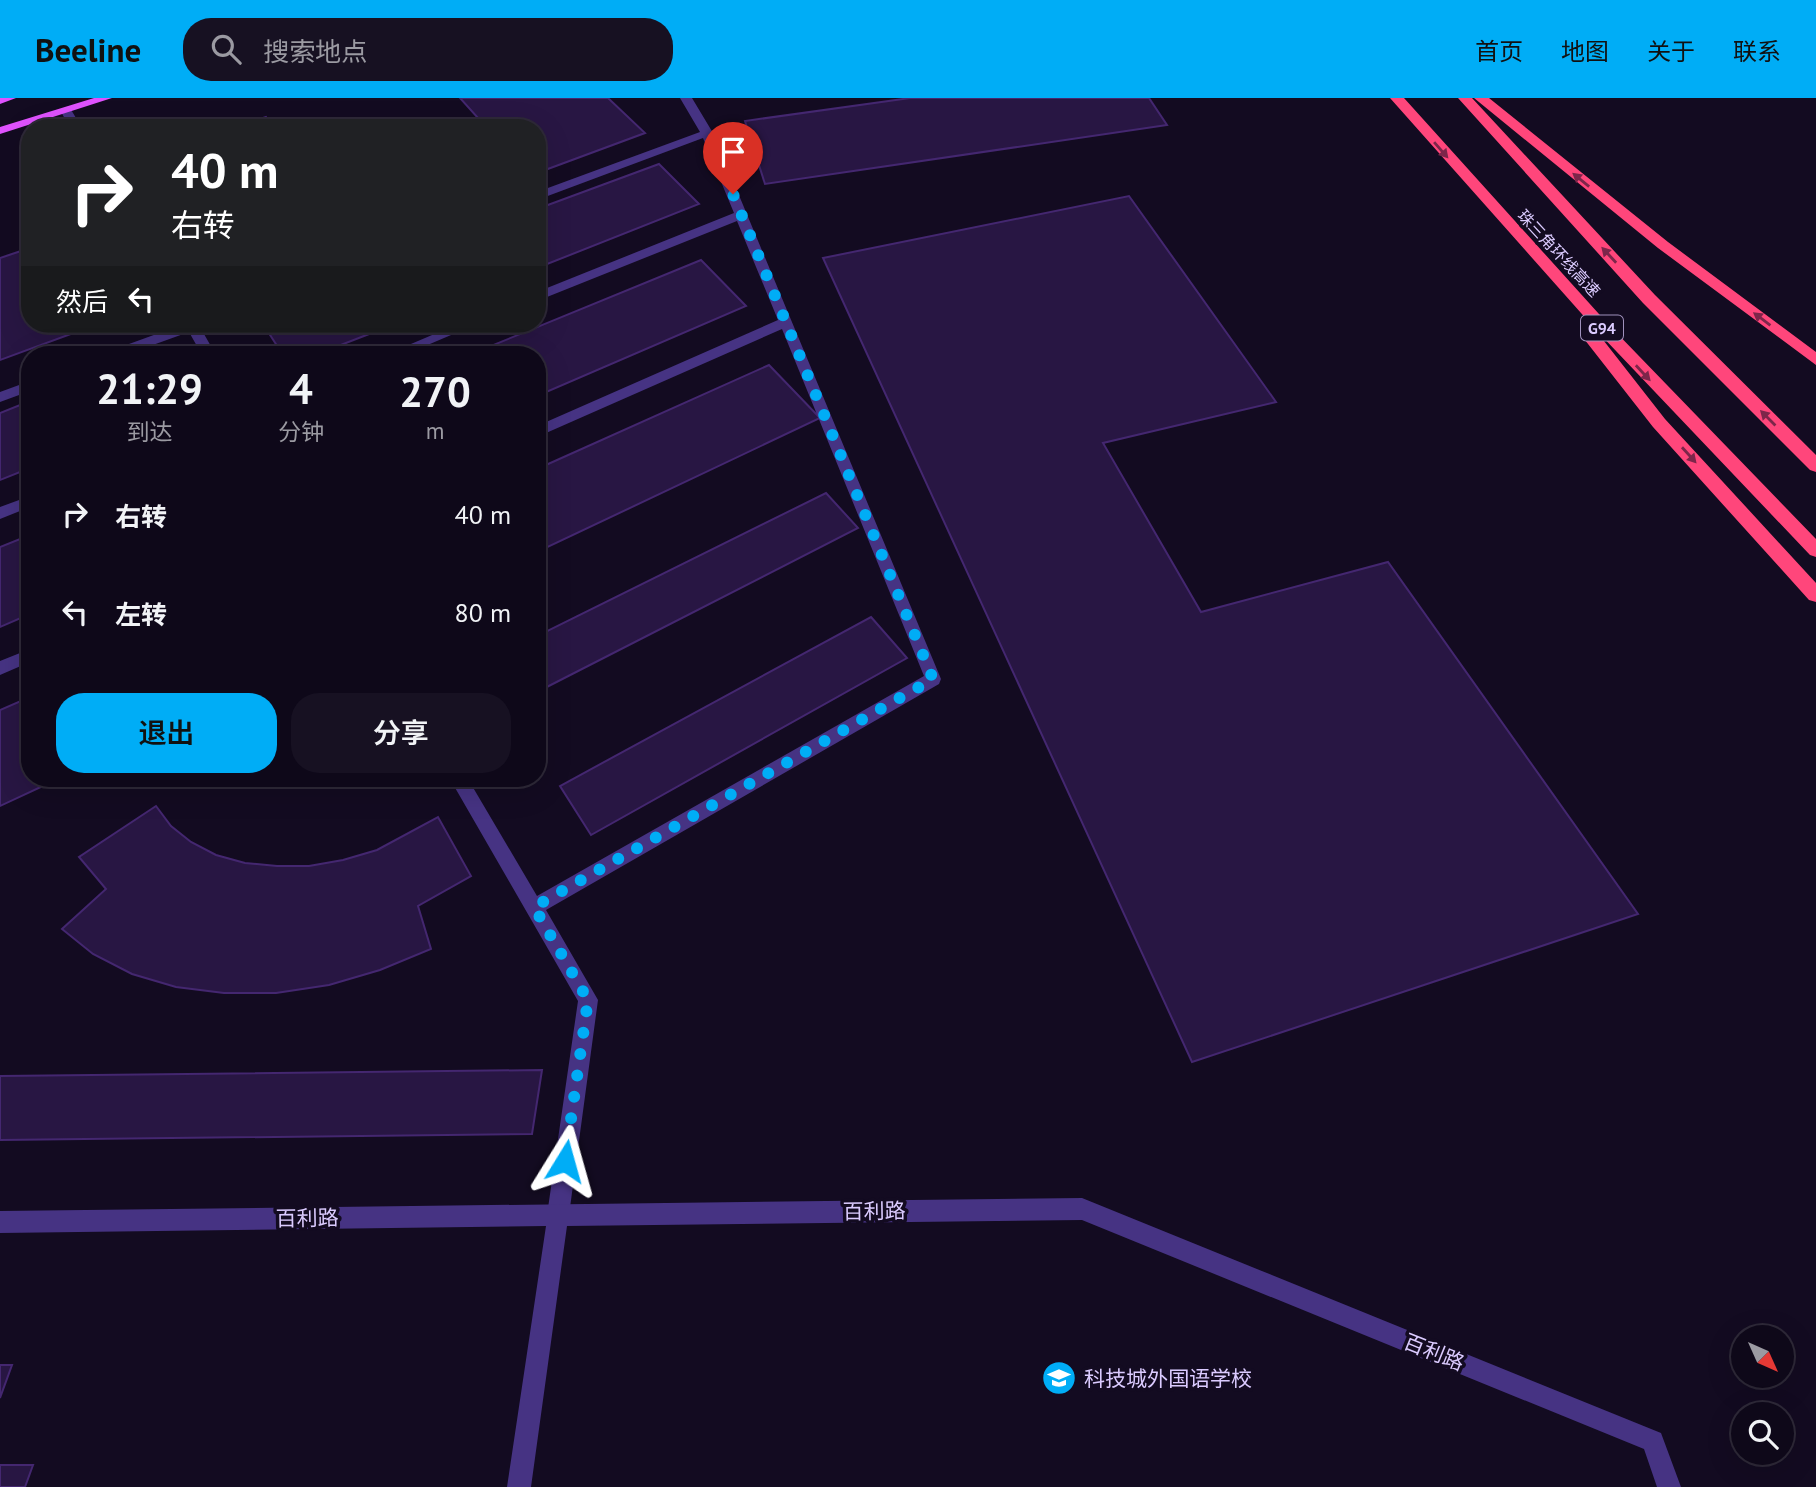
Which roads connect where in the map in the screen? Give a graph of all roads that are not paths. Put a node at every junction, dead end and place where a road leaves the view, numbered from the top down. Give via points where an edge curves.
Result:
1 (9, 98) edge
2 (106, 98) edge
3 (686, 98) edge
4 (1396, 98) edge
5 (1465, 98) edge
6 (1481, 98) edge
7 (0, 101) edge
8 (66, 110) junction
9 (38, 119) edge
10 (71, 119) edge
11 (21, 124) edge
12 (0, 131) edge
13 (707, 133) junction
14 (546, 193) edge
15 (1493, 211) junction
16 (741, 215) junction
17 (546, 293) edge
18 (786, 323) junction
19 (169, 333) edge
20 (447, 333) edge
21 (136, 346) edge
22 (415, 346) edge
23 (1816, 360) edge
24 (21, 389) edge
25 (0, 397) edge
26 (546, 428) edge
27 (1816, 466) edge
28 (21, 505) edge
29 (0, 513) edge
30 (1816, 550) edge
31 (1816, 595) edge
32 (21, 658) edge
33 (0, 668) edge
34 (464, 787) edge
35 (534, 907) junction
36 (558, 1215) junction
37 (0, 1222) edge
38 (519, 1487) edge
39 (1669, 1487) edge

1 - 7 main road
2 - 8 main road
3 - 13 street
4 -> 15 highway, 珠三角环线高速 / G94
27 -> 5 highway, 珠三角环线高速 via 1649,299
23 -> 6 highway via 1653,237
8 - 9 main road
8 - 10 street
11 - 12 main road
13 - 14 street
13 - 16 street
15 -> 30 highway, 珠三角环线高速 / G94 via 1682,415
15 -> 31 highway via 1659,423
16 - 17 street
16 - 18 street
18 - 26 street
18 - 35 street via 933,679
19 - 21 street
20 - 22 street
24 - 25 street
28 - 29 street
32 - 33 street
34 - 35 street
35 - 36 street via 588,1000
36 - 37 street, 百利路
36 - 38 street
36 - 39 street, 百利路 via 1082,1209 1653,1441

